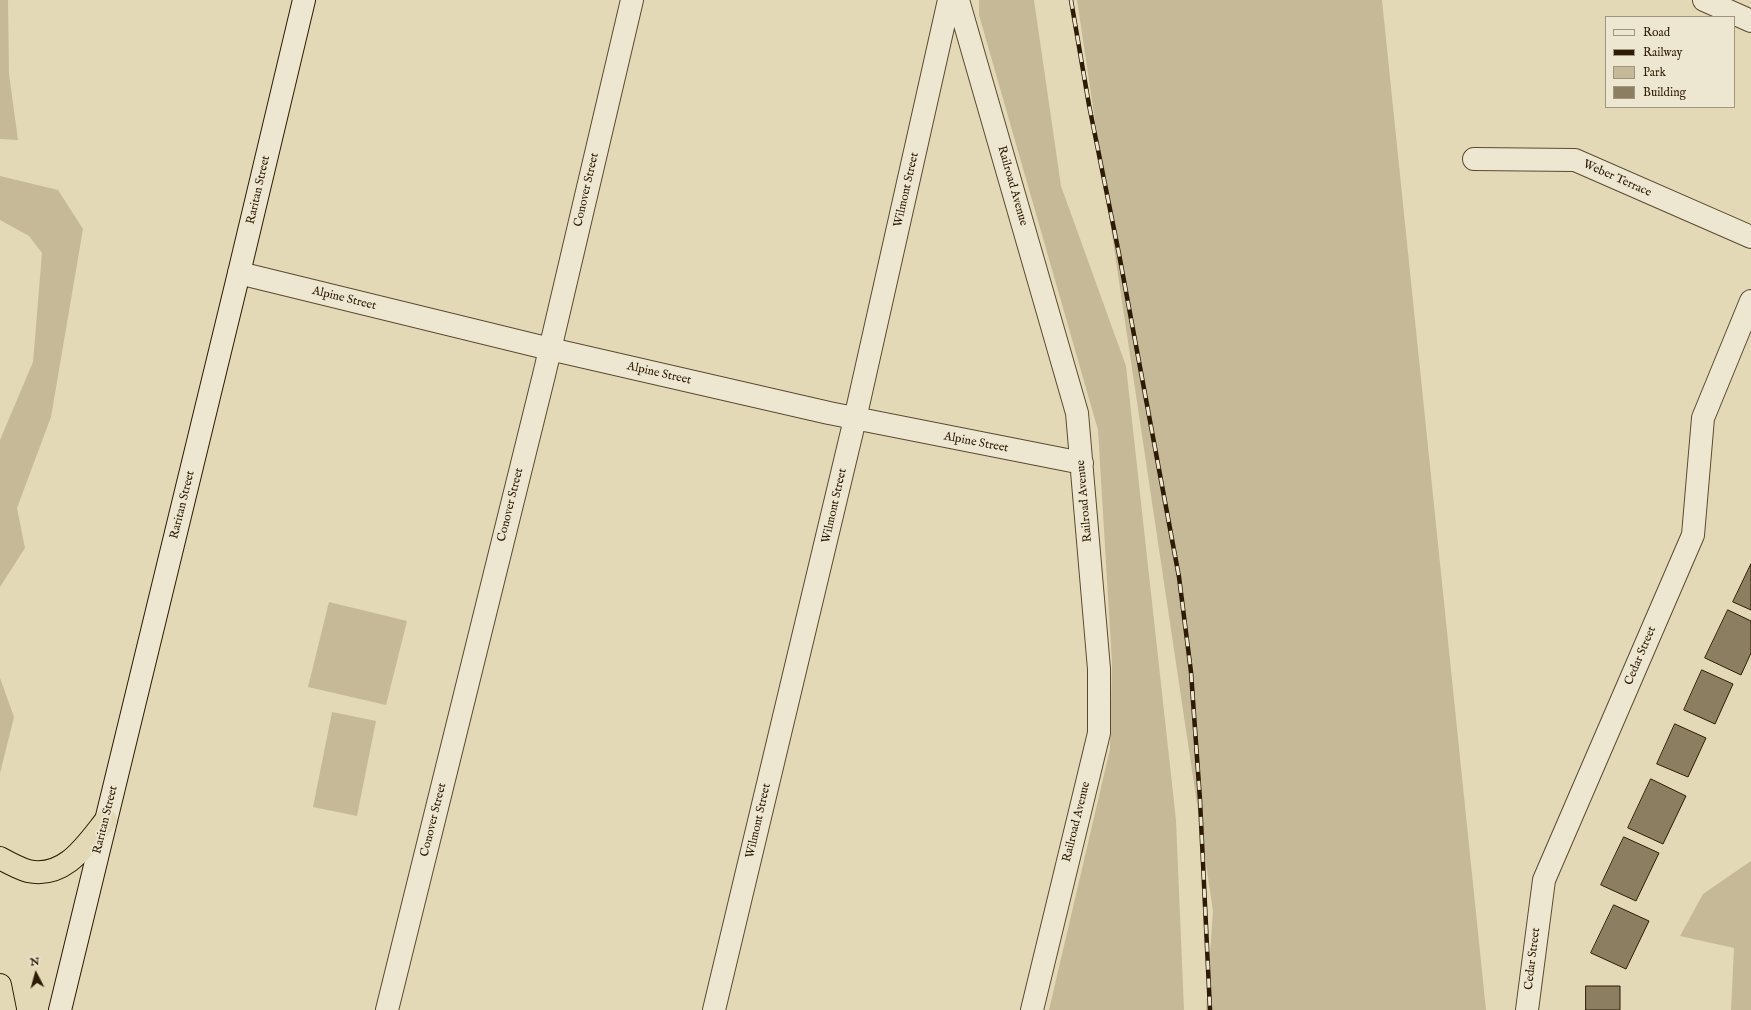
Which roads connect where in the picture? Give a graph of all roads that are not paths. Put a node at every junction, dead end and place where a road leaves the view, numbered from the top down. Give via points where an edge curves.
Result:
1 (304, 0) edge
2 (632, 0) edge
3 (949, 0) edge
4 (958, 0) edge
5 (1704, 0) edge
6 (1751, 21) edge
7 (1474, 159) dead end
8 (1751, 238) edge
9 (240, 273) junction
10 (1751, 301) edge
11 (550, 349) junction
12 (856, 419) junction
13 (1082, 464) junction
14 (106, 820) junction
15 (0, 858) edge
16 (0, 985) edge
17 (5, 1010) edge
18 (60, 1010) edge
19 (387, 1010) edge
20 (714, 1010) edge
21 (1032, 1010) edge
22 (1527, 1010) edge

1 - 9 street, Raritan Street
2 - 11 street, Conover Street
3 - 12 street, Wilmont Street
4 - 13 street, Railroad Avenue via 1076,413
5 - 6 street
7 - 8 street, Weber Terrace via 1575,160
9 - 11 street, Alpine Street
9 - 14 street, Raritan Street
10 - 22 street, Cedar Street via 1703,418 1693,535 1544,880
11 - 12 street, Alpine Street
11 - 19 street, Conover Street
12 - 13 street, Alpine Street
12 - 20 street, Wilmont Street
13 - 21 street, Railroad Avenue via 1099,669 1099,733
14 - 15 highway via 77,856 67,864 48,872 28,871
14 - 18 street, Raritan Street
16 - 17 highway

